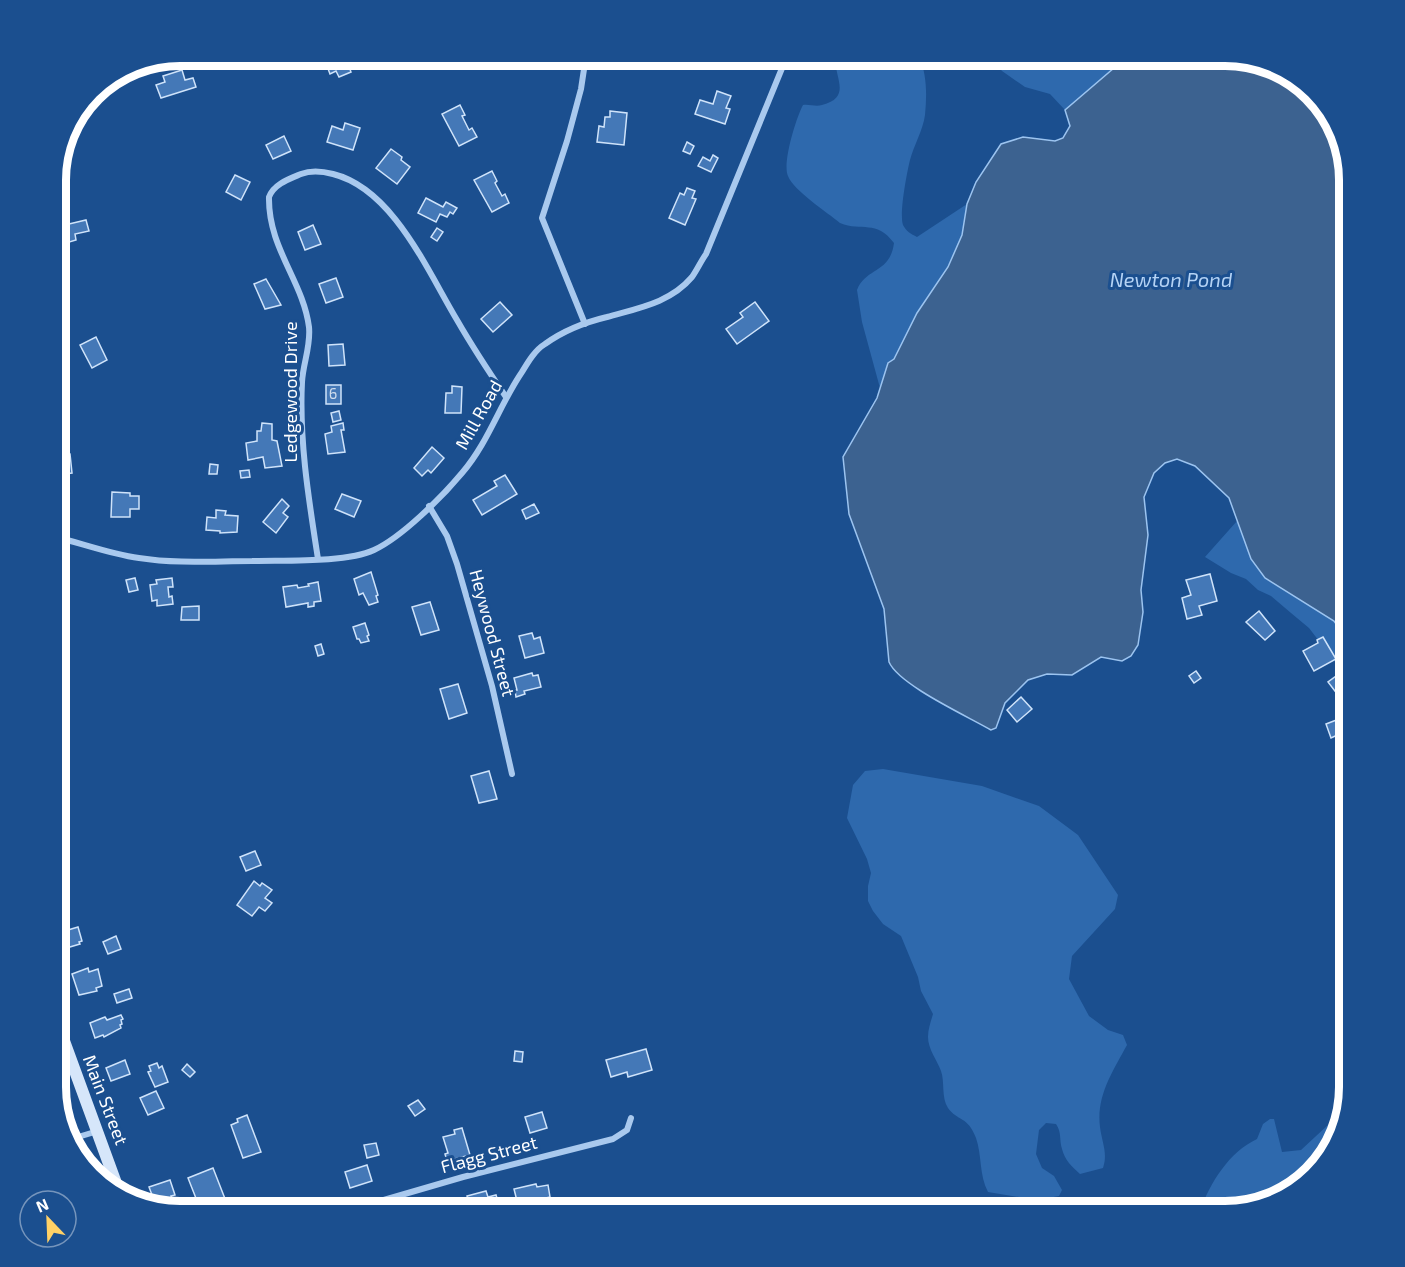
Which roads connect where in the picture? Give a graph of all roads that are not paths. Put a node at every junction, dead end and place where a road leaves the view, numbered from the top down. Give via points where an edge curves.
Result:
1 (584, 66) edge
2 (783, 66) edge
3 (585, 324) junction
4 (506, 397) junction
5 (429, 506) junction
6 (66, 540) edge
7 (318, 559) junction
8 (512, 774) dead end
9 (66, 1046) edge
10 (631, 1118) dead end
11 (98, 1131) junction
12 (78, 1137) edge
13 (116, 1182) edge
14 (383, 1201) edge

1 - 3 street via 542,218
2 - 3 street, Mill Road via 706,254 693,276 659,302
3 - 4 street, Mill Road via 544,345 530,359
4 - 5 street, Mill Road via 481,447
4 - 7 street, Ledgewood Drive via 400,223 367,189 347,177 325,171 304,173 276,187 269,197 274,236 309,327 302,380 303,423
5 - 7 street, Mill Road via 373,551
5 - 8 street, Heywood Street via 447,536 457,564
6 - 7 street, Mill Road via 100,551 189,563
9 - 11 main road, Main Street
10 - 14 street, Flagg Street via 627,1130 613,1138
11 - 12 street
11 - 13 main road, Main Street

